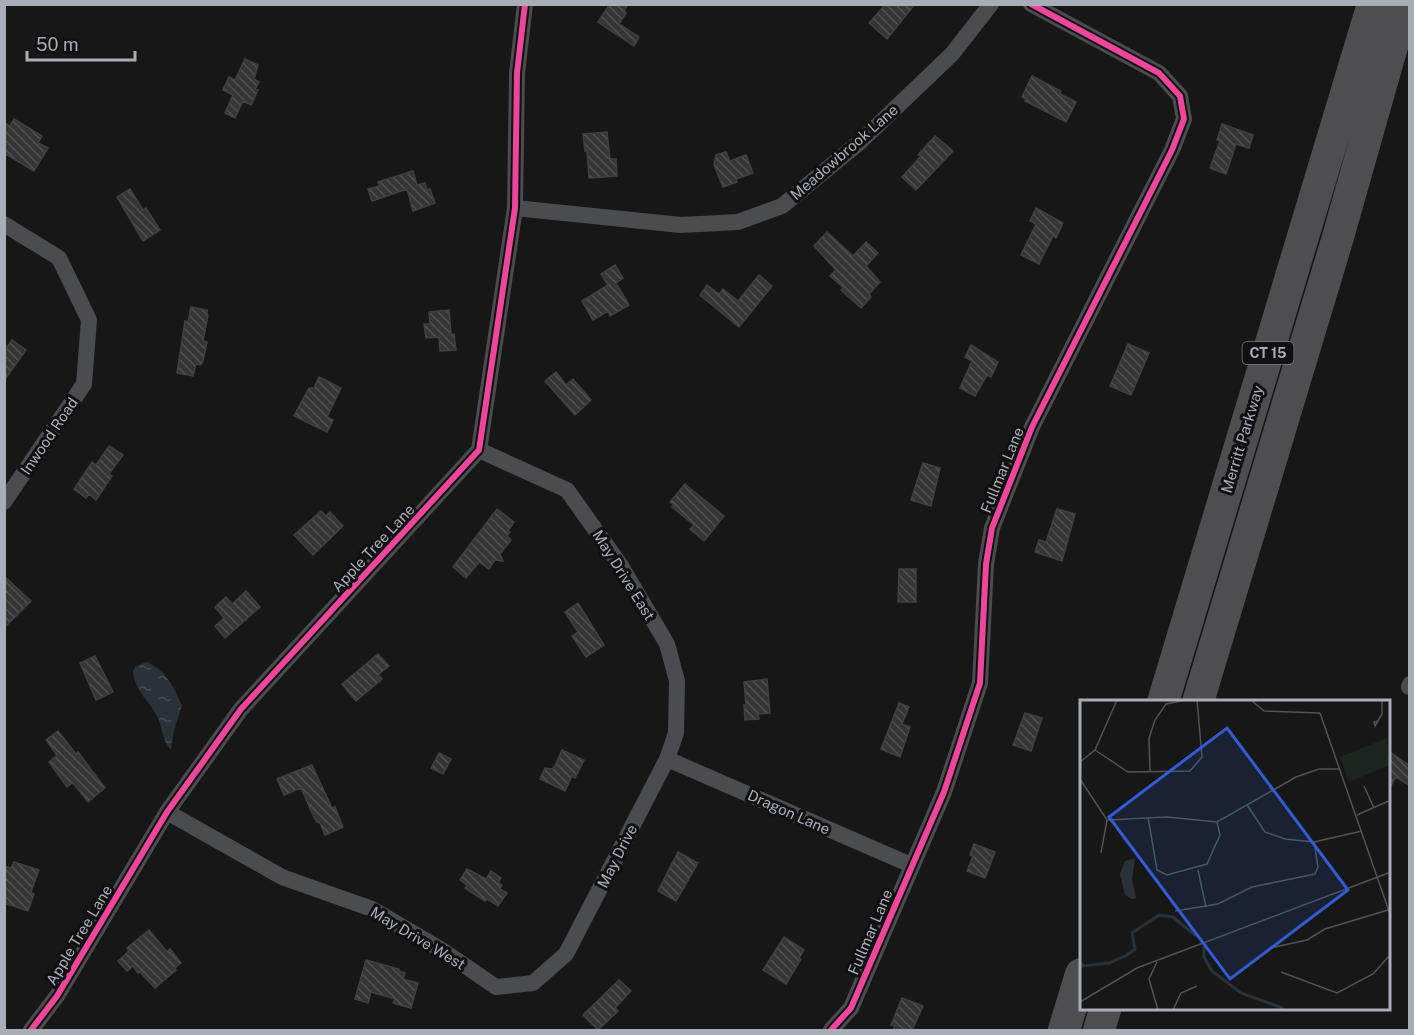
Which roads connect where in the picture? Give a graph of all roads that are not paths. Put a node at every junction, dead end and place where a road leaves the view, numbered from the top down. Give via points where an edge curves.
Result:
1 (525, 4) edge
2 (991, 4) edge
3 (1031, 4) edge
4 (1374, 4) edge
5 (1404, 4) edge
6 (515, 208) junction
7 (4, 224) edge
8 (479, 450) junction
9 (4, 501) edge
10 (1164, 700) edge
11 (1199, 700) edge
12 (667, 759) junction
13 (167, 812) junction
14 (911, 865) junction
15 (566, 954) joint
16 (1080, 977) edge
17 (1105, 1011) edge
18 (32, 1030) edge
19 (831, 1030) edge
20 (1064, 1030) edge
21 (1099, 1030) edge

1 - 6 street via 517,73
2 - 6 street, Meadowbrook Lane via 952,54 860,142 782,206 738,222 681,225
3 - 14 street, Fullmar Lane via 1159,73 1180,96 1184,118 1172,150 1032,427 992,528 986,564 980,683 944,792
4 - 10 highway, Merritt Parkway / CT 15
5 - 11 highway, CT 15
6 - 8 street
7 - 9 street, Inwood Road via 59,258 89,320 84,384
8 - 12 street, May Drive East via 567,490 621,566 667,644 677,681 676,733
8 - 13 street, Apple Tree Lane via 241,709
12 - 14 street, Dragon Lane
12 - 15 street, May Drive
13 - 15 street, May Drive West via 282,877 372,909 496,987 533,983
13 - 18 street, Apple Tree Lane via 57,996
14 - 19 street, Fullmar Lane via 851,1008
16 - 20 highway
17 - 21 highway

